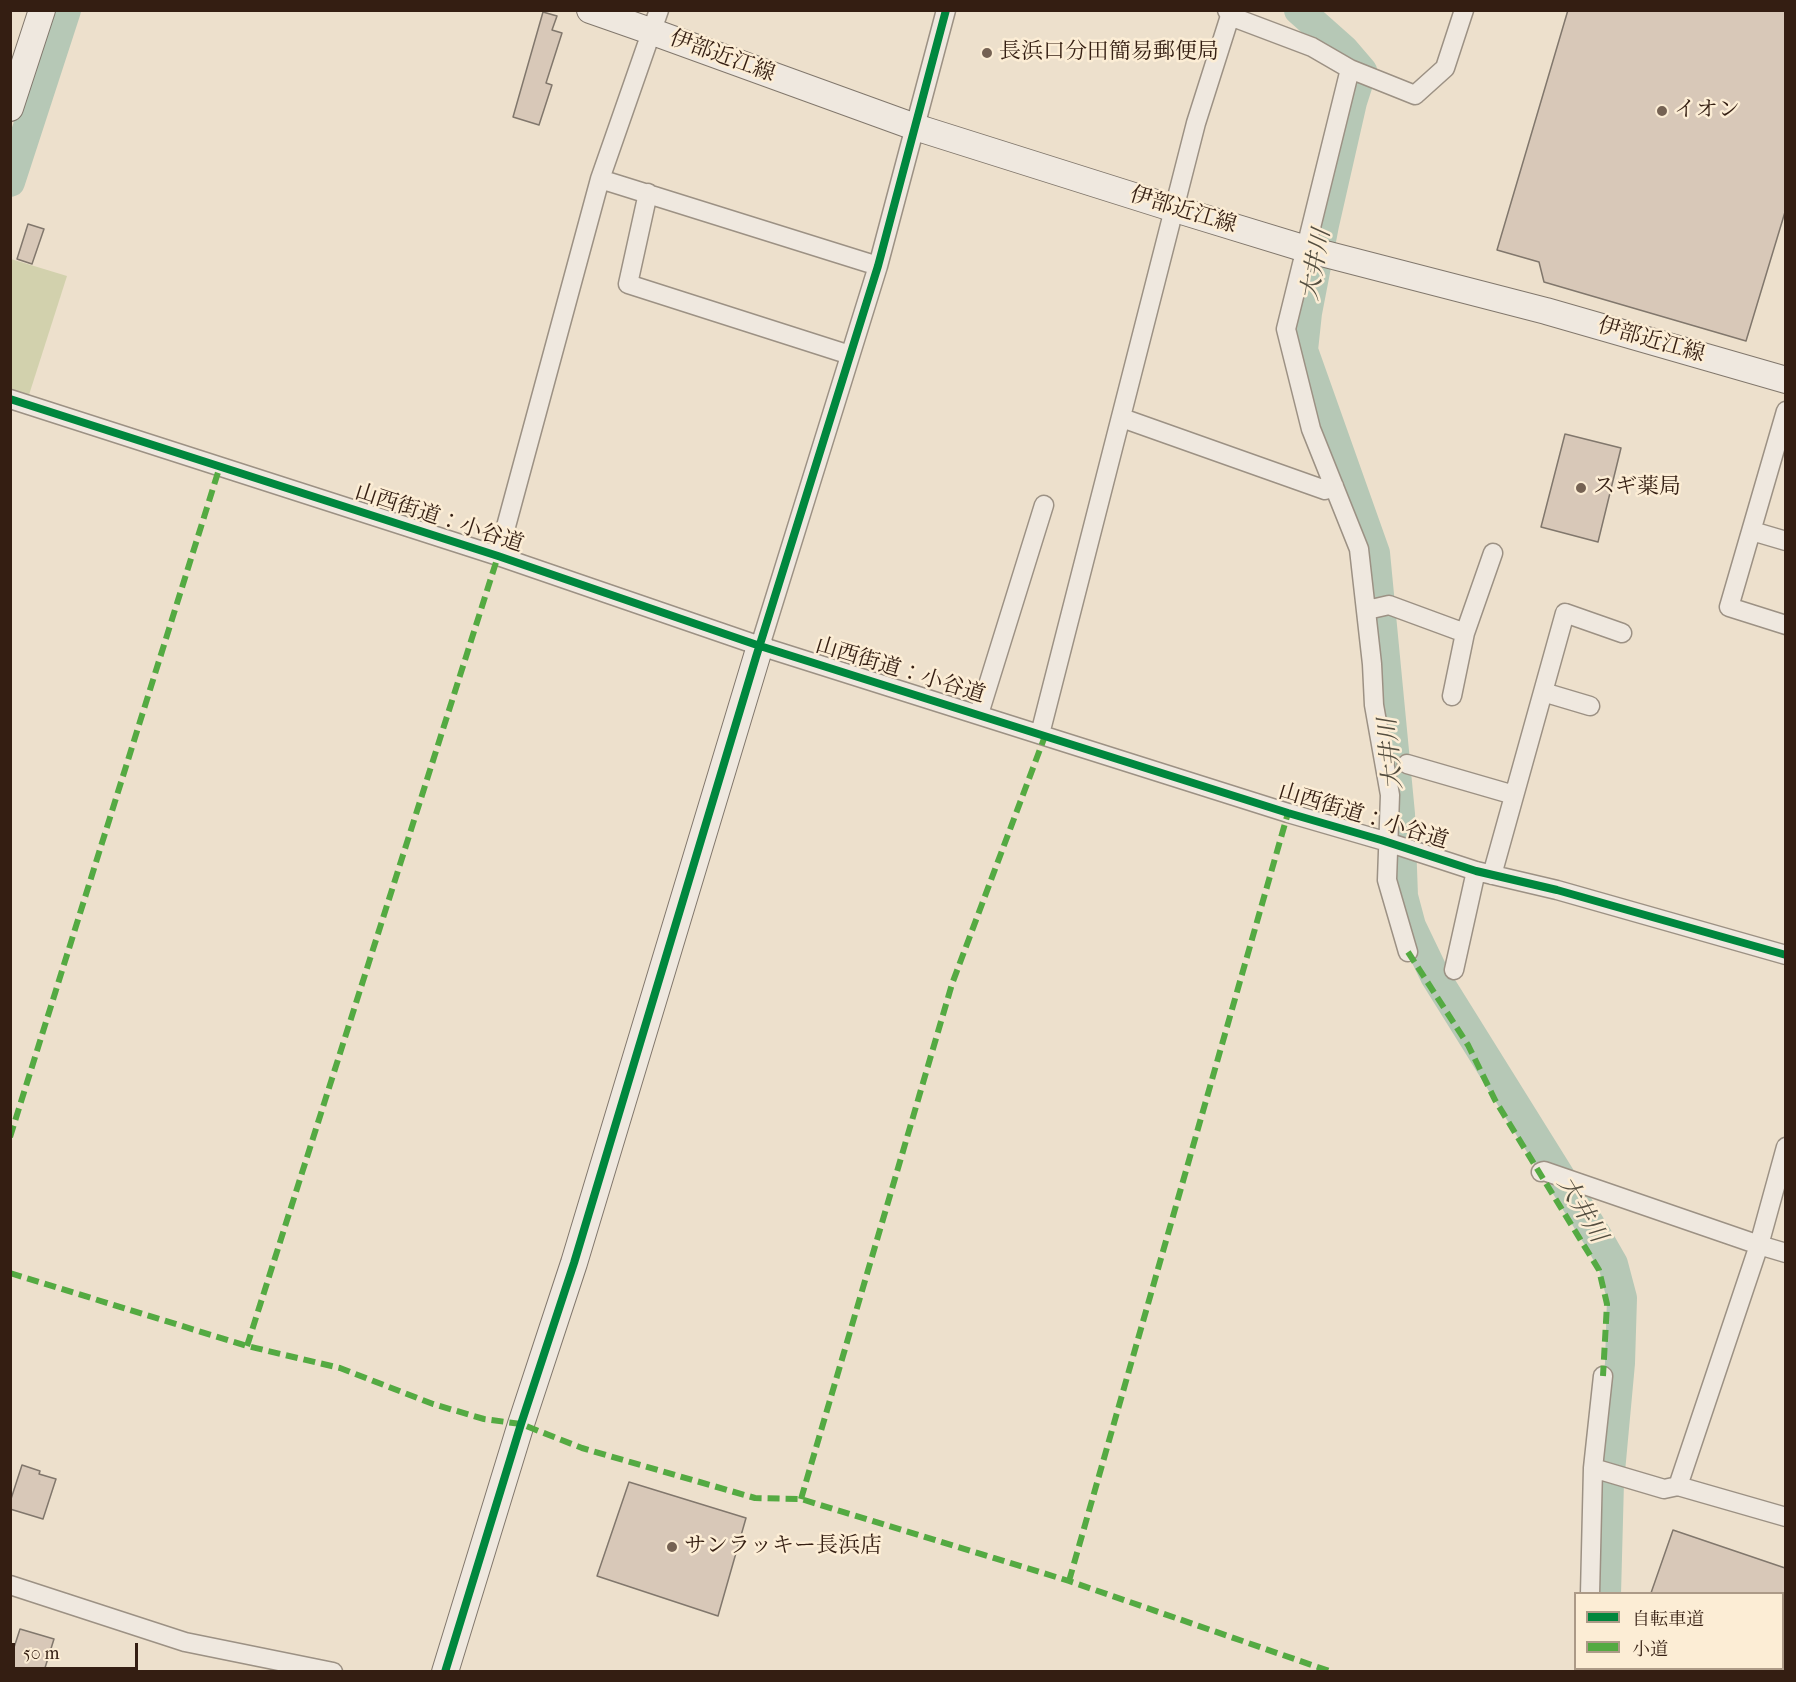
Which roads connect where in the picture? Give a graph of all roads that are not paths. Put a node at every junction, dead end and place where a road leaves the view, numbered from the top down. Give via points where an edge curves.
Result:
1 (42, 10) edge
2 (590, 10) edge
3 (946, 10) edge
4 (1464, 10) edge
5 (1228, 13) edge
6 (656, 21) edge
7 (1350, 69) junction
8 (10, 108) edge
9 (915, 128) junction
10 (600, 179) junction
11 (648, 193) junction
12 (1175, 209) junction
13 (1306, 249) junction
14 (878, 266) junction
15 (849, 355) junction
16 (1785, 380) edge
17 (10, 399) edge
18 (1785, 411) edge
19 (1122, 418) junction
20 (1779, 460) edge
21 (1334, 486) junction
22 (1044, 505) dead end
23 (1752, 531) junction
24 (1785, 541) edge
25 (1493, 553) dead end
26 (498, 556) junction
27 (1366, 610) junction
28 (1785, 625) edge
29 (1465, 633) junction
30 (1622, 633) dead end
31 (760, 646) junction
32 (1543, 693) junction
33 (1452, 696) dead end
34 (1590, 706) dead end
35 (979, 714) junction
36 (1040, 734) junction
37 (1407, 764) dead end
38 (1514, 795) junction
39 (1388, 842) junction
40 (1484, 873) junction
41 (1408, 952) dead end
42 (1785, 955) edge
43 (1454, 970) dead end
44 (1785, 1147) edge
45 (1541, 1172) dead end
46 (1759, 1245) junction
47 (1785, 1252) edge
48 (1603, 1376) dead end
49 (1593, 1467) junction
50 (1678, 1486) junction
51 (1785, 1516) edge
52 (10, 1585) edge
53 (1590, 1592) edge
54 (333, 1671) edge
55 (445, 1671) edge

1 - 8 main road
2 - 6 main road, 伊部近江線
3 - 9 street
4 - 7 street via 1445,68 1415,95
5 - 7 street via 1311,47
5 - 12 street
6 - 9 main road, 伊部近江線
6 - 10 street
7 - 13 street
9 - 12 main road, 伊部近江線
9 - 14 street
10 - 11 street
10 - 26 street
11 - 14 street
11 - 15 street via 627,284
12 - 13 main road, 伊部近江線
12 - 19 street
13 - 16 main road, 伊部近江線 via 1546,311
13 - 21 street via 1286,329 1311,429
14 - 15 street
15 - 31 street
17 - 26 street, 山西街道：小谷道
18 - 20 street
19 - 21 street via 1325,490
19 - 36 street
20 - 23 street
21 - 27 street via 1359,549
22 - 35 street
23 - 24 street
23 - 28 street via 1729,608
25 - 29 street
26 - 31 street, 山西街道：小谷道
27 - 29 street via 1389,606
27 - 39 street via 1374,705 1390,795
29 - 33 street
30 - 32 street via 1565,613
31 - 35 street, 山西街道：小谷道
31 - 55 main road via 574,1263
32 - 34 street
32 - 38 street
35 - 36 street, 山西街道：小谷道
36 - 39 street, 山西街道：小谷道
37 - 38 street
38 - 40 street
39 - 40 street, 山西街道：小谷道
39 - 41 street via 1387,880
40 - 42 street, 山西街道：小谷道
40 - 43 street
44 - 46 street
45 - 46 street
46 - 47 street
46 - 50 street
48 - 49 street
49 - 50 street via 1664,1489
49 - 53 street
50 - 51 street
52 - 54 street via 185,1642

